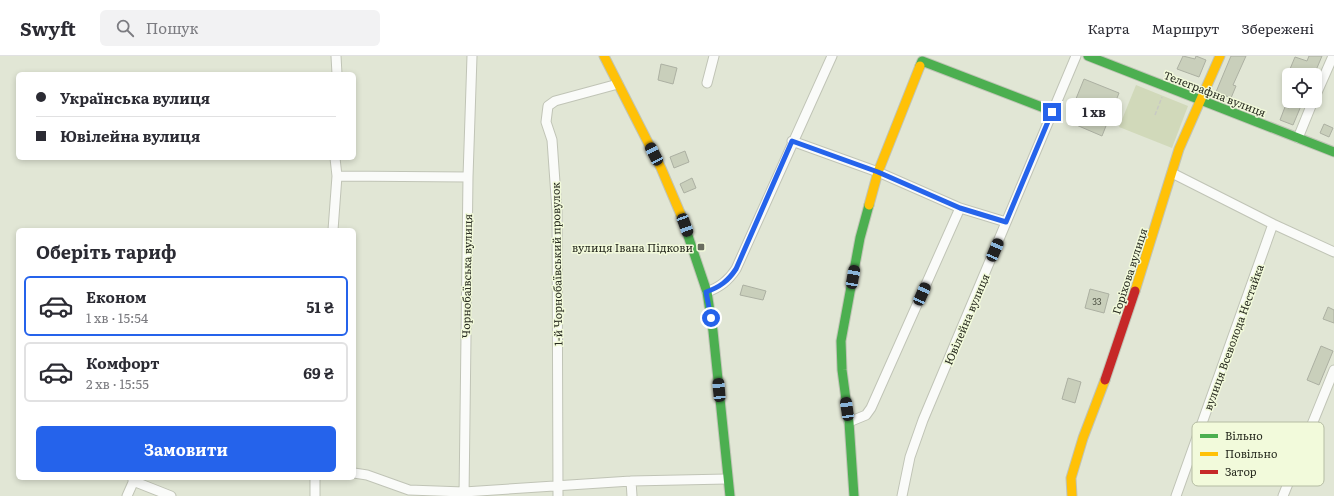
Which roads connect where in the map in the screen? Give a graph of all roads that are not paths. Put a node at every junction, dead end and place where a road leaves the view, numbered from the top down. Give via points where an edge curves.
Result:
1 (336, 56) edge
2 (472, 56) edge
3 (604, 56) edge
4 (714, 56) edge
5 (832, 56) edge
6 (1076, 56) edge
7 (1088, 56) edge
8 (1220, 56) edge
9 (1333, 56) edge
10 (337, 72) edge
11 (1322, 81) edge
12 (707, 83) dead end
13 (618, 84) junction
14 (1200, 100) junction
15 (1311, 108) edge
16 (1052, 112) junction
17 (1298, 138) junction
18 (792, 141) junction
19 (1334, 152) edge
20 (335, 160) edge
21 (878, 172) junction
22 (1172, 172) junction
23 (337, 176) junction
24 (468, 177) junction
25 (960, 208) junction
26 (1006, 222) junction
27 (1273, 224) junction
28 (333, 228) edge
29 (1334, 252) edge
30 (706, 292) junction
31 (1334, 370) edge
32 (849, 422) junction
33 (1202, 422) edge
34 (1313, 422) edge
35 (1192, 451) edge
36 (356, 473) edge
37 (728, 479) junction
38 (134, 480) edge
39 (315, 480) edge
40 (631, 481) junction
41 (557, 486) junction
42 (1287, 486) edge
43 (464, 494) edge
44 (127, 496) edge
45 (171, 496) edge
46 (315, 496) edge
47 (558, 496) edge
48 (632, 496) edge
49 (730, 496) edge
50 (854, 496) edge
51 (902, 496) edge
52 (1072, 496) edge
53 (1176, 496) edge
54 (1283, 496) edge

1 - 10 street
2 - 24 street, Чорнобаївська вулиця
3 - 13 street
4 - 12 street
5 - 18 street
6 - 16 street, Ювілейна вулиця
7 - 14 street, Телеграфна вулиця
8 - 14 street, Горіхова вулиця
9 - 11 street
13 - 30 street via 661,168 678,208
13 - 41 street, 1-й Чорнобаївський провулок via 555,101 548,106 546,114 552,140 557,211
14 - 17 street, Телеграфна вулиця
14 - 22 street, Горіхова вулиця via 1178,149
15 - 17 street
16 - 21 street via 922,62
16 - 26 street, Ювілейна вулиця
17 - 19 street, Телеграфна вулиця
18 - 21 street
18 - 30 street via 736,269 728,280
20 - 23 street
21 - 25 street
21 - 32 street via 860,238 841,341
22 - 27 street
22 - 52 street, Горіхова вулиця via 1121,336 1083,438 1071,478
23 - 24 street
23 - 28 street
24 - 43 street, Чорнобаївська вулиця
25 - 26 street
25 - 32 street via 871,408 866,415
26 - 51 street, Ювілейна вулиця via 924,420 910,457
27 - 29 street
27 - 33 street, вулиця Всеволода Нестайка
30 - 37 street via 713,331
31 - 34 street
32 - 50 street
35 - 53 street, вулиця Всеволода Нестайка
36 - 43 street via 409,490
37 - 40 street
37 - 49 street
38 - 44 street
38 - 45 street
39 - 46 street
40 - 41 street
40 - 48 street
41 - 43 street
41 - 47 street, 1-й Чорнобаївський провулок
42 - 54 street

